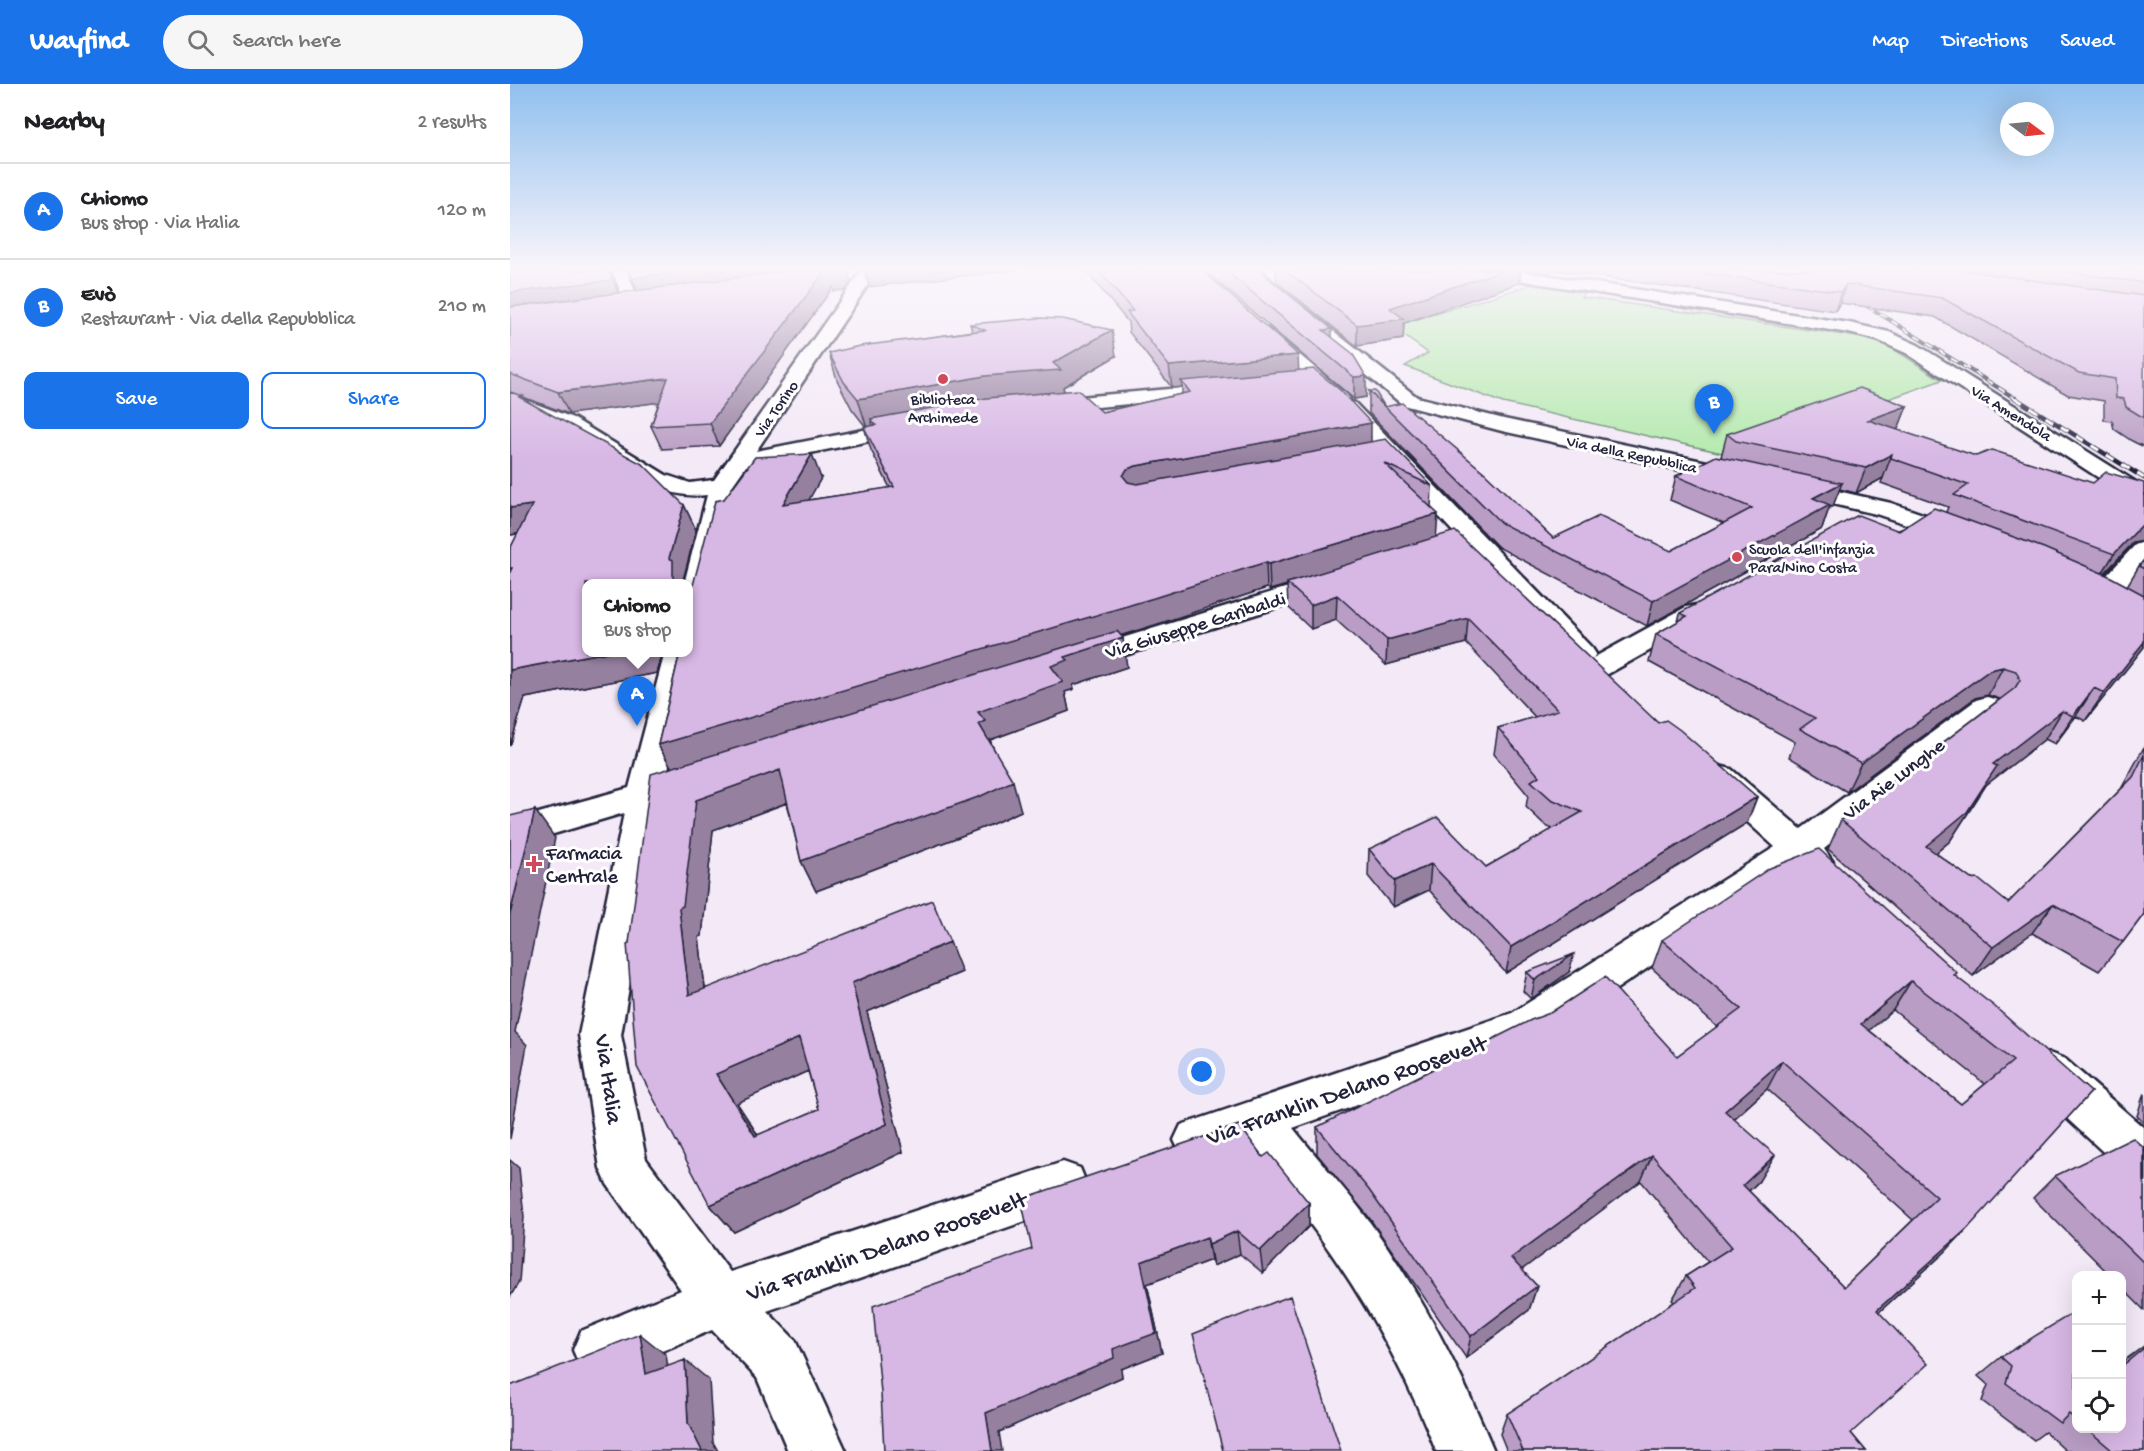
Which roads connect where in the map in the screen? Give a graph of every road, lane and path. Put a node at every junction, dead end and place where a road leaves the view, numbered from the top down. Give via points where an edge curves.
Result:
1 (825, 334) edge
2 (1265, 334) edge
3 (1327, 334) edge
4 (1873, 334) edge
5 (1321, 382) junction
6 (1298, 384) edge
7 (1239, 389) edge
8 (1410, 400) junction
9 (511, 401) edge
10 (1365, 405) junction
11 (1023, 408) edge
12 (927, 424) edge
13 (738, 461) junction
14 (721, 486) junction
15 (2144, 496) edge
16 (1883, 508) junction
17 (1852, 525) edge
18 (1982, 543) edge
19 (2144, 550) edge
20 (1358, 573) edge
21 (2103, 596) edge
22 (693, 599) edge
23 (1719, 600) edge
24 (679, 657) edge
25 (1052, 669) edge
26 (1596, 669) junction
27 (1623, 693) edge
28 (1987, 707) edge
29 (1694, 755) edge
30 (712, 775) edge
31 (644, 796) junction
32 (510, 834) edge
33 (1800, 848) junction
34 (1844, 888) edge
35 (2020, 1047) edge
36 (1257, 1119) junction
37 (1157, 1153) edge
38 (2144, 1158) edge
39 (1101, 1172) edge
40 (720, 1301) junction
41 (554, 1369) edge
42 (817, 1451) edge
43 (1465, 1451) edge

1 - 13 street, Via Torino
2 - 5 street
3 - 8 street, Via della Repubblica
4 - 15 street, Via Amendola via 1912,349
5 - 6 street
5 - 10 street
7 - 11 street
8 - 10 street
8 - 16 street, Via della Repubblica
9 - 14 street via 566,422 675,488
10 - 26 street via 1379,454 1460,541
12 - 13 street
13 - 14 street, Via Torino
14 - 22 street
16 - 17 street
16 - 18 street, Via della Repubblica
19 - 21 street
20 - 25 street, Via Giuseppe Garibaldi
23 - 26 street
24 - 31 street, Via Italia
26 - 27 street
28 - 33 street, Via Aie Lunghe
29 - 33 street
30 - 31 street
31 - 32 street
31 - 40 street, Via Italia via 600,1035 624,1168
33 - 34 street
33 - 36 street, Via Franklin Delano Roosevelt via 1527,1026
35 - 38 street
36 - 37 street, Via Franklin Delano Roosevelt
36 - 43 street via 1348,1235 1406,1325 1447,1405
39 - 40 street, Via Franklin Delano Roosevelt
40 - 41 street, Via Franklin Delano Roosevelt
40 - 42 street, Via Italia via 776,1359

